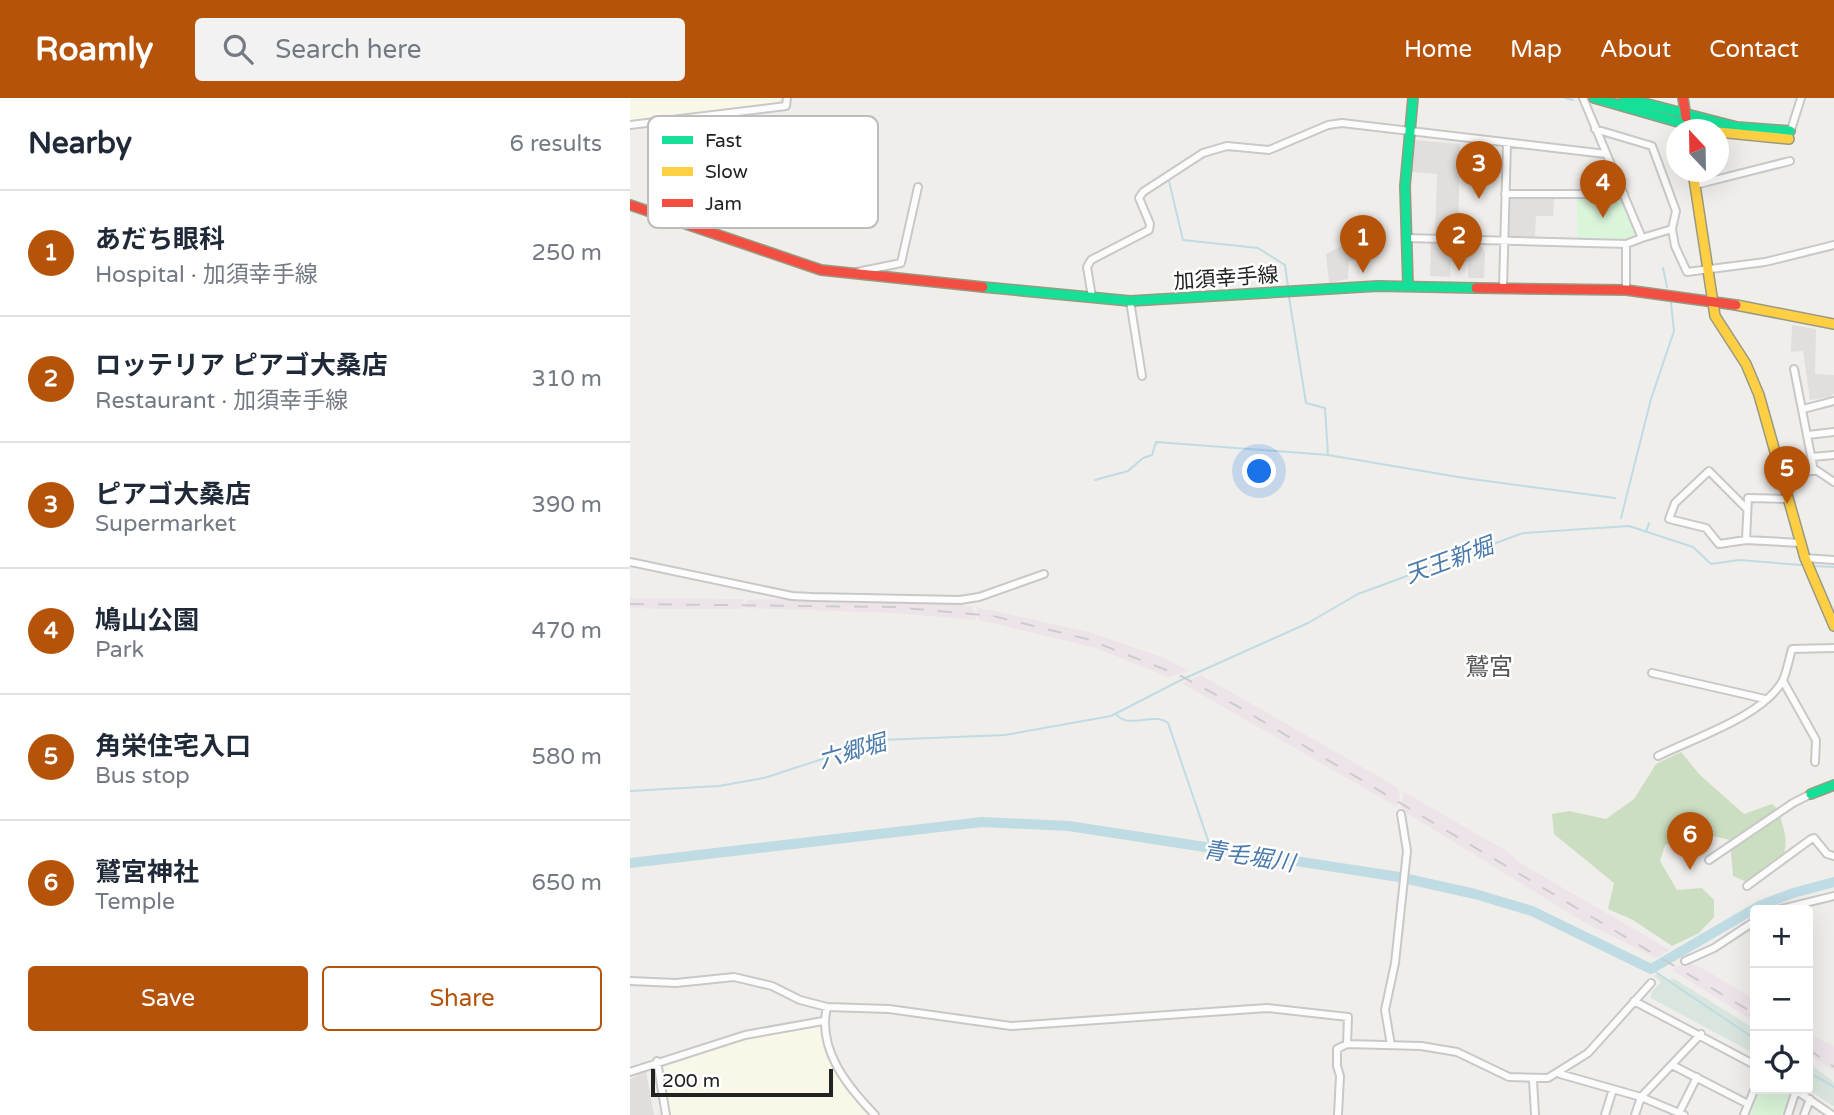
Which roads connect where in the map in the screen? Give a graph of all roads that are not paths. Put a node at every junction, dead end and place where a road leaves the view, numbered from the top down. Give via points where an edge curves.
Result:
1 (787, 98) edge
2 (1413, 98) edge
3 (1583, 98) edge
4 (1594, 98) edge
5 (1624, 98) edge
6 (1682, 98) edge
7 (1801, 98) edge
8 (1685, 114) junction
9 (704, 116) edge
10 (1686, 119) edge
11 (1666, 120) edge
12 (648, 123) edge
13 (630, 125) edge
14 (1595, 129) junction
15 (1729, 132) edge
16 (1410, 133) junction
17 (1790, 135) junction
18 (1507, 143) junction
19 (1606, 154) junction
20 (1790, 161) dead end
21 (1695, 182) edge
22 (1695, 185) junction
23 (918, 187) dead end
24 (1505, 194) junction
25 (1624, 194) junction
26 (630, 205) edge
27 (648, 211) edge
28 (695, 228) edge
29 (1672, 229) junction
30 (1642, 238) junction
31 (1406, 239) junction
32 (1504, 240) junction
33 (1626, 244) junction
34 (1834, 245) edge
35 (1707, 271) junction
36 (851, 274) junction
37 (1408, 285) junction
38 (1503, 288) junction
39 (1626, 290) junction
40 (1092, 297) junction
41 (1130, 301) junction
42 (1712, 301) junction
43 (1834, 324) edge
44 (1794, 369) dead end
45 (1142, 376) dead end
46 (1834, 401) edge
47 (1802, 409) junction
48 (1834, 432) edge
49 (1808, 435) junction
50 (1834, 455) edge
51 (1812, 457) junction
52 (1814, 471) junction
53 (1783, 476) junction
54 (1834, 482) edge
55 (1789, 499) junction
56 (1747, 509) junction
57 (1746, 540) junction
58 (1801, 543) junction
59 (1805, 558) junction
60 (1834, 560) edge
61 (630, 562) edge
62 (1044, 574) dead end
63 (1834, 626) edge
64 (1834, 648) edge
65 (1652, 673) dead end
66 (1783, 681) junction
67 (1765, 699) junction
68 (1658, 756) dead end
69 (1815, 762) dead end
70 (1833, 788) edge
71 (1811, 794) joint
72 (1401, 814) dead end
73 (1834, 856) edge
74 (1709, 860) dead end
75 (1747, 886) dead end
76 (1834, 896) edge
77 (1797, 905) edge
78 (1750, 924) edge
79 (1685, 961) dead end
80 (630, 981) edge
81 (1651, 983) dead end
82 (1634, 1001) junction
83 (827, 1007) junction
84 (823, 1021) junction
85 (1701, 1034) junction
86 (1347, 1044) junction
87 (1391, 1045) junction
88 (657, 1061) junction
89 (1750, 1062) edge
90 (1672, 1065) junction
91 (630, 1072) edge
92 (1560, 1074) junction
93 (1697, 1077) junction
94 (1533, 1080) junction
95 (1613, 1089) junction
96 (1752, 1094) edge
97 (1794, 1094) edge
98 (1802, 1094) edge
99 (1641, 1097) junction
100 (1810, 1099) junction
101 (1748, 1104) junction
102 (1682, 1114) edge
103 (666, 1115) edge
104 (875, 1115) edge
105 (1338, 1115) edge
106 (1535, 1115) edge
107 (1605, 1115) edge
108 (1635, 1115) edge
109 (1744, 1115) edge
110 (1788, 1115) edge
111 (1804, 1115) edge
112 (1832, 1115) edge

1 - 9 street via 786,106
2 - 16 main road
3 - 14 street
4 - 11 main road
5 - 8 main road
6 - 8 main road
7 - 17 street
8 - 10 main road
8 - 17 main road
12 - 13 street
14 - 19 street
14 - 29 street via 1652,146 1676,211
15 - 17 main road
16 - 18 street
16 - 31 main road
16 - 40 street via 1342,123 1269,150 1227,146 1203,153 1143,192 1139,198 1149,230 1091,260 1087,267
18 - 19 street
18 - 24 street
19 - 25 street
20 - 22 street
21 - 22 main road
22 - 35 main road
23 - 36 street via 901,263
24 - 25 street
24 - 32 street
25 - 30 street
26 - 27 main road, 加須幸手線
28 - 36 main road, 加須幸手線 via 821,270
29 - 30 street
29 - 35 street via 1687,272
30 - 33 street
31 - 32 street
31 - 37 main road
32 - 33 street
32 - 38 street
33 - 39 street
34 - 35 street
35 - 42 main road
36 - 40 main road, 加須幸手線
37 - 38 main road, 加須幸手線
37 - 41 main road, 加須幸手線
38 - 39 main road, 加須幸手線
39 - 42 main road, 加須幸手線
40 - 41 main road, 加須幸手線
41 - 45 street
42 - 43 main road, 加須幸手線
42 - 53 main road via 1718,323 1741,356 1759,395
44 - 47 street
46 - 47 street
47 - 49 street
48 - 49 street
49 - 51 street
50 - 51 street
51 - 52 street
52 - 53 street
52 - 54 street
53 - 55 main road
55 - 56 street via 1748,498
55 - 58 main road
56 - 57 street
56 - 57 street via 1709,471 1675,503 1669,519 1706,528 1719,544
57 - 58 street
58 - 59 main road
59 - 60 street
59 - 63 main road
61 - 62 street via 812,597 960,600
64 - 66 street via 1792,649
65 - 67 street
66 - 67 street
66 - 69 street via 1816,740
67 - 68 street via 1741,717
70 - 71 main road
71 - 74 street
72 - 87 street via 1407,847 1395,963 1385,1010
73 - 75 street via 1811,839
76 - 77 street
78 - 79 street
80 - 83 street via 677,983 734,977
81 - 82 street
82 - 85 street
82 - 92 street via 1598,1043
83 - 84 street
83 - 86 street via 889,1009 1012,1026 1267,1008 1348,1017
84 - 88 street via 745,1035
84 - 104 street via 836,1064
85 - 89 street
85 - 90 street
86 - 87 street
86 - 105 street via 1337,1049
87 - 94 street via 1457,1052 1509,1077
88 - 91 street
88 - 103 street
90 - 93 street
90 - 99 street
92 - 94 street
92 - 95 street
93 - 101 street
93 - 102 street
94 - 106 street
95 - 99 street
95 - 107 street
96 - 101 street
97 - 110 street
98 - 100 street
99 - 102 street
99 - 108 street
100 - 111 street
100 - 112 street
101 - 109 street

